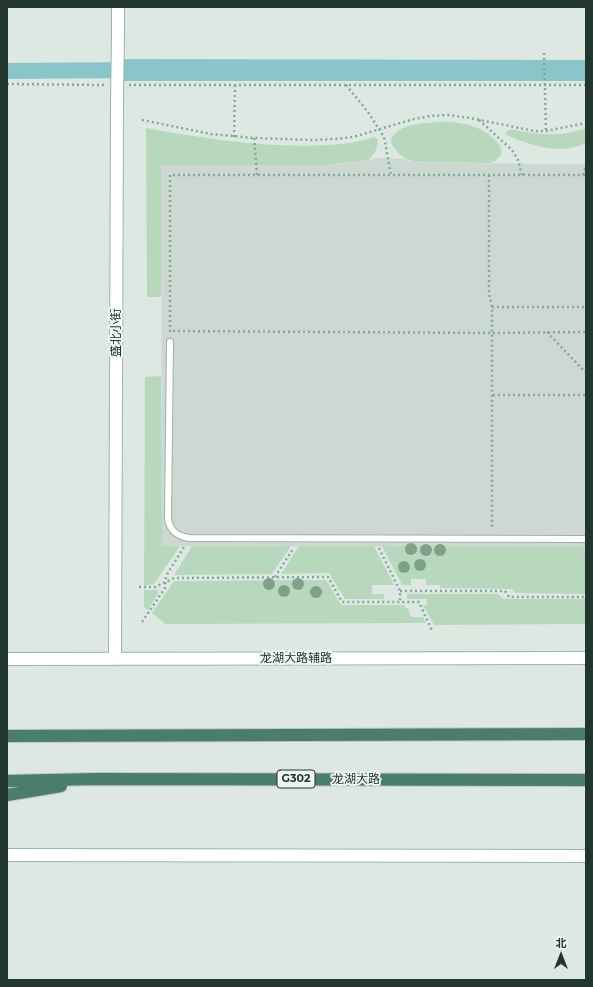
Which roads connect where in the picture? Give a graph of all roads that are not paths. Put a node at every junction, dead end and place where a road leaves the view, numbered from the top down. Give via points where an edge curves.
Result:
1 (118, 7) edge
2 (170, 342) road end
3 (586, 539) edge
4 (115, 658) junction
5 (586, 658) edge
6 (7, 659) edge
7 (586, 734) edge
8 (7, 736) edge
9 (96, 779) junction
10 (586, 780) edge
11 (7, 781) edge
12 (7, 795) edge
13 (7, 855) edge
14 (586, 856) edge

1 - 4 main road, 盛北小街, bridge
2 - 3 lane via 168,519 172,530 178,535 189,538
4 - 5 main road, 龙湖大路辅路
4 - 6 main road, 龙湖大路辅路
7 - 8 highway
9 - 10 highway, 龙湖大路 / G302
9 - 11 highway, 龙湖大路 / G302
9 - 12 highway
13 - 14 main road

